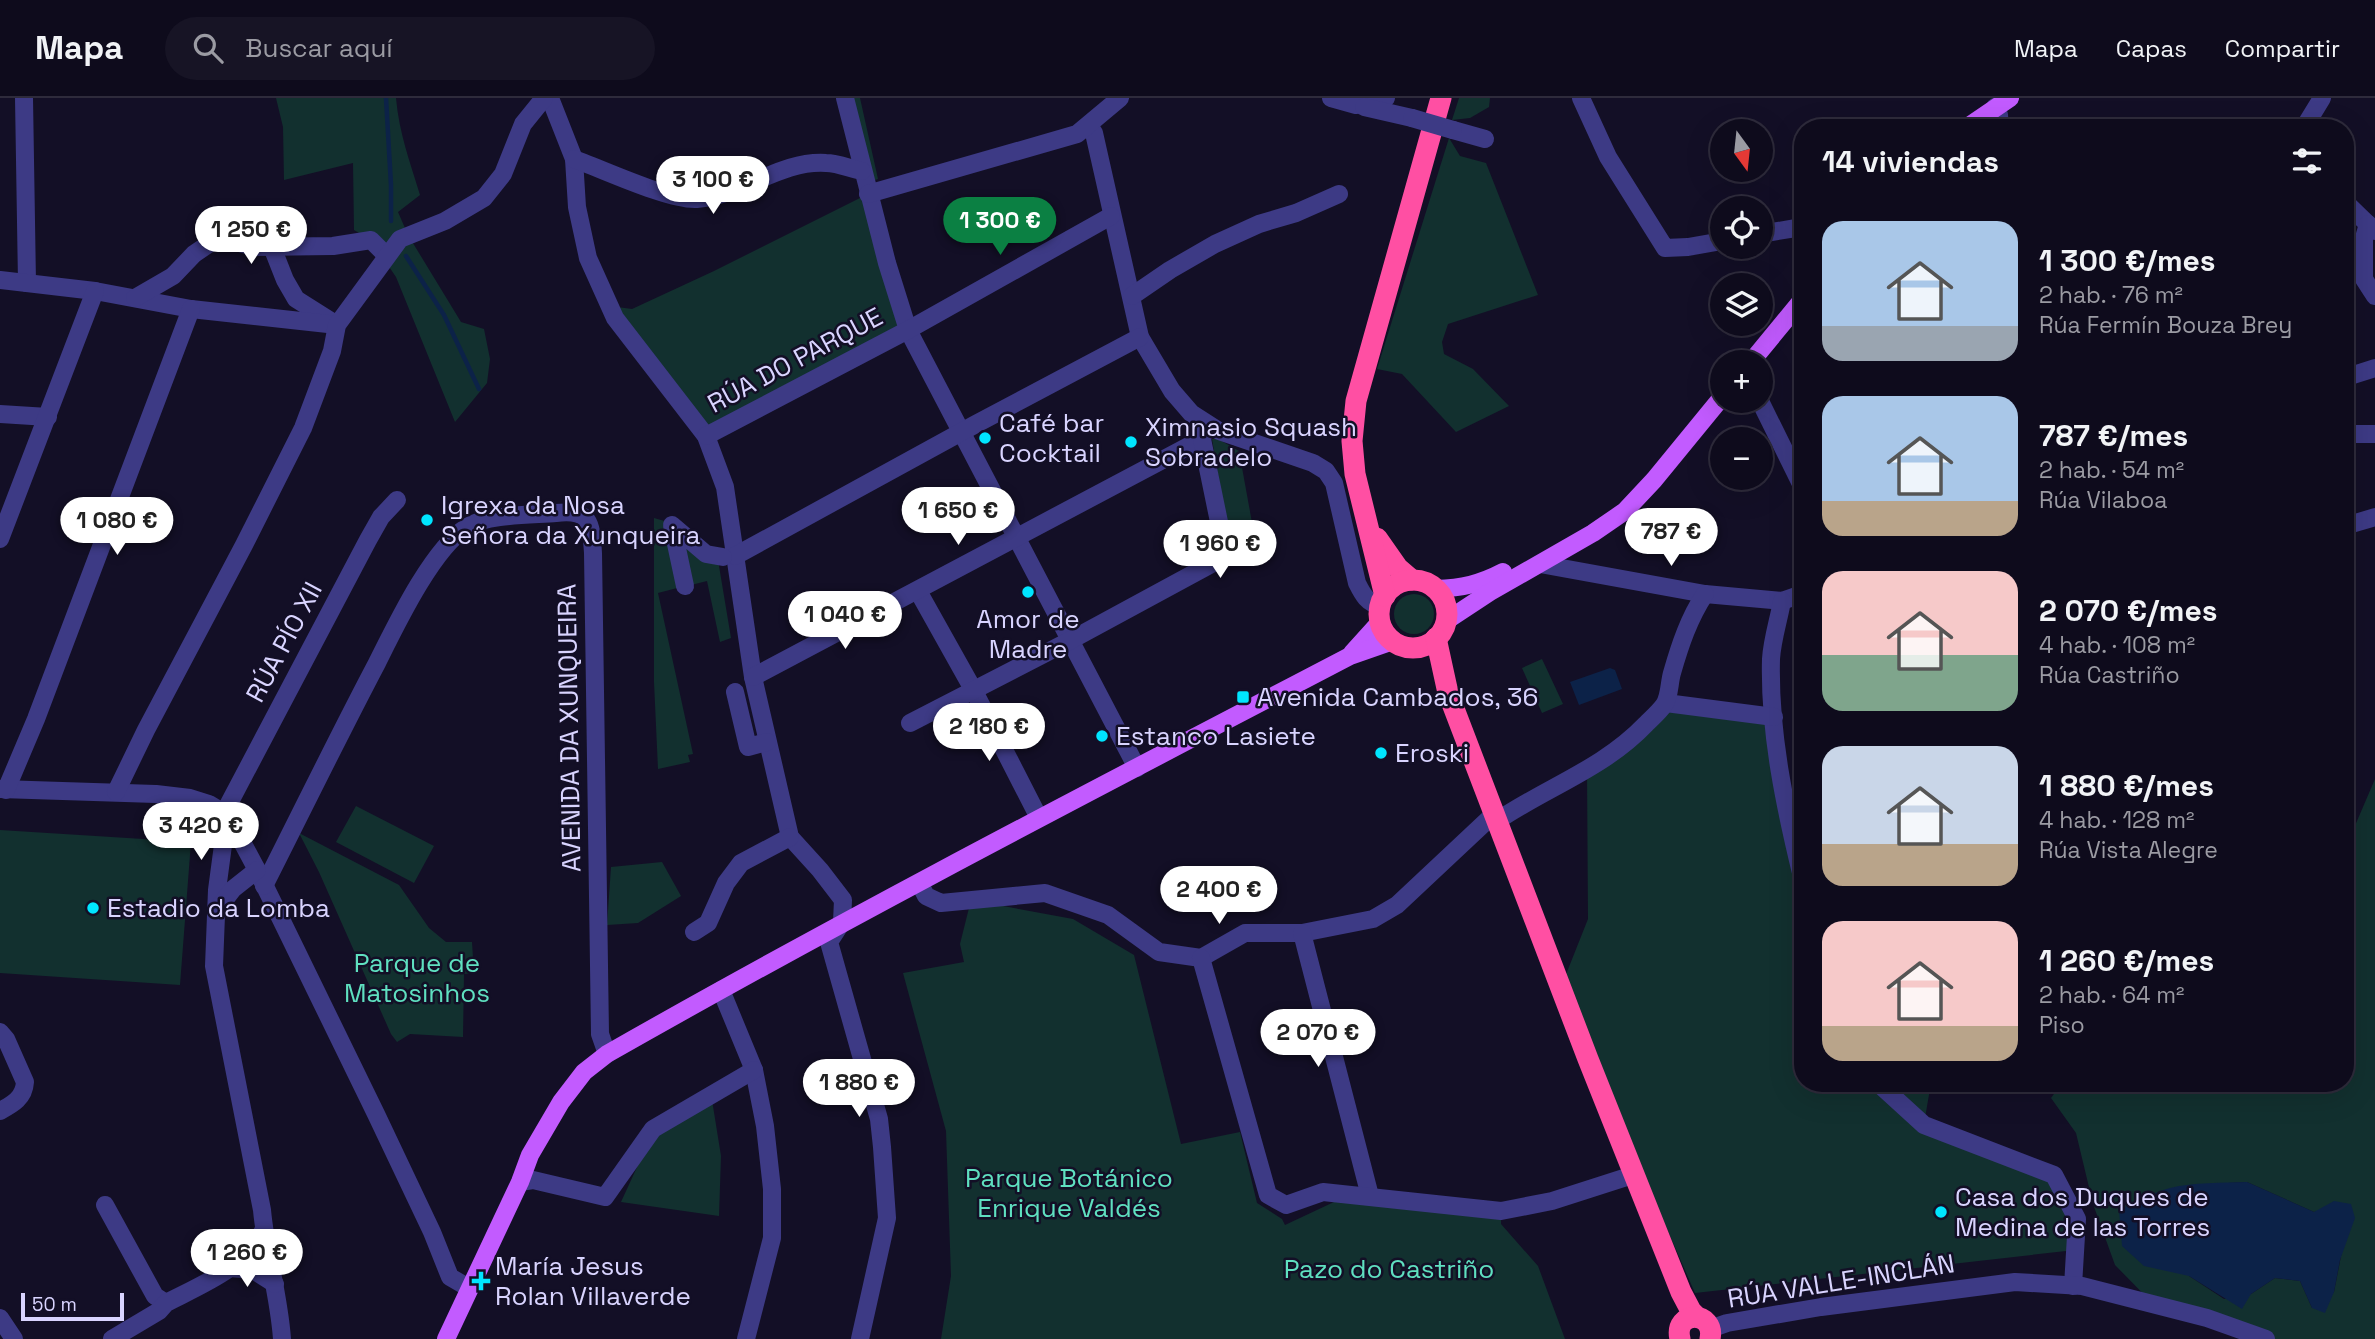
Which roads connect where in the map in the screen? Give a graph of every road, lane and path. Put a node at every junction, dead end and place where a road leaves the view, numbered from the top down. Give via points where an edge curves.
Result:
1 (24, 98) edge
2 (544, 98) edge
3 (550, 98) edge
4 (845, 98) edge
5 (1120, 98) edge
6 (1331, 98) edge
7 (1387, 98) edge
8 (1441, 98) edge
9 (1581, 98) edge
10 (2322, 98) edge
11 (2003, 103) edge
12 (1356, 105) junction
13 (1979, 119) edge
14 (2309, 119) edge
15 (1089, 126) junction
16 (1485, 139) dead end
17 (575, 159) junction
18 (862, 171) junction
19 (869, 194) junction
20 (1339, 194) dead end
21 (2354, 211) edge
22 (1111, 216) junction
23 (1794, 228) edge
24 (2372, 228) edge
25 (1773, 232) edge
26 (1710, 243) edge
27 (272, 247) junction
28 (387, 256) junction
29 (0, 279) edge
30 (27, 283) junction
31 (95, 291) junction
32 (1132, 296) junction
33 (2375, 296) edge
34 (135, 298) junction
35 (191, 309) junction
36 (1794, 310) edge
37 (337, 325) junction
38 (908, 330) junction
39 (1140, 337) junction
40 (1761, 350) edge
41 (2375, 368) edge
42 (2354, 375) edge
43 (1710, 411) edge
44 (1766, 413) edge
45 (0, 414) edge
46 (47, 417) junction
47 (1204, 431) junction
48 (960, 432) junction
49 (2356, 434) dead end
50 (2375, 434) edge
51 (706, 436) junction
52 (1663, 468) junction
53 (1794, 470) edge
54 (397, 500) dead end
55 (1363, 511) junction
56 (4, 513) edge
57 (2375, 517) edge
58 (2354, 523) edge
59 (1016, 537) junction
60 (0, 539) edge
61 (729, 556) junction
62 (1540, 564) junction
63 (1412, 580) junction
64 (685, 586) dead end
65 (1436, 589) junction
66 (918, 591) junction
67 (1705, 594) junction
68 (1794, 597) edge
69 (1782, 601) junction
70 (1382, 608) junction
71 (1441, 630) junction
72 (1071, 640) junction
73 (1403, 644) junction
74 (1350, 656) junction
75 (753, 677) junction
76 (974, 691) junction
77 (735, 692) dead end
78 (1448, 693) junction
79 (1666, 703) junction
80 (1774, 718) junction
81 (910, 723) dead end
82 (768, 742) junction
83 (1137, 768) junction
84 (3, 790) edge
85 (116, 792) junction
86 (1496, 817) junction
87 (228, 818) junction
88 (1040, 818) junction
89 (790, 837) junction
90 (1794, 838) edge
91 (260, 878) junction
92 (920, 884) junction
93 (216, 911) junction
94 (842, 922) junction
95 (694, 932) dead end
96 (1303, 933) junction
97 (1201, 958) junction
98 (721, 990) junction
99 (0, 1032) edge
100 (607, 1054) junction
101 (754, 1070) junction
102 (1888, 1092) edge
103 (0, 1111) edge
104 (1633, 1175) junction
105 (520, 1182) junction
106 (1370, 1196) junction
107 (105, 1205) dead end
108 (263, 1231) junction
109 (230, 1268) junction
110 (275, 1284) junction
111 (2073, 1286) junction
112 (470, 1288) junction
113 (166, 1303) junction
114 (0, 1318) edge
115 (1691, 1332) edge
116 (14, 1339) edge
117 (112, 1339) edge
118 (282, 1339) edge
119 (446, 1339) edge
120 (746, 1339) edge
121 (860, 1339) edge
122 (2266, 1339) edge

1 - 30 street
2 - 28 street via 523,124 503,174 484,198 400,239
3 - 17 street
4 - 18 street
5 - 15 street
6 - 12 street
7 - 12 street
8 - 55 highway via 1356,401 1352,441
9 - 26 street via 1608,157 1665,248
10 - 14 street
11 - 13 main road
12 - 16 street, bridge
15 - 19 street via 1077,134
15 - 22 street
17 - 18 street via 694,200 723,195 796,165 826,163
17 - 51 street via 577,207 588,257 615,318
18 - 19 street
19 - 38 street
20 - 32 street via 1216,244
21 - 24 street
22 - 32 street
22 - 38 street, RÚA DO PARQUE
23 - 25 street
24 - 33 street via 2364,238 2364,279
27 - 28 street via 371,240
27 - 34 street via 219,237 173,276
27 - 37 street via 296,299
28 - 37 street
29 - 30 street
30 - 31 street
31 - 34 street
31 - 46 street
32 - 39 street
34 - 35 street
35 - 37 street
35 - 84 street via 36,719
36 - 40 main road
37 - 85 street via 303,428
38 - 48 street
38 - 51 street, RÚA DO PARQUE
39 - 47 street via 1171,391
39 - 48 street
41 - 42 street
43 - 52 main road
44 - 53 street
45 - 46 street
46 - 56 street
47 - 59 street
47 - 70 street via 1219,431 1326,471 1334,483 1357,583 1364,598
47 - 72 street via 1226,556
48 - 59 street
48 - 61 street
49 - 50 street
51 - 61 street via 725,487
52 - 62 main road via 1625,511
52 - 65 main road via 1588,525 1514,566 1478,584
54 - 87 street, RÚA PÍO XII via 368,540
55 - 63 highway via 1387,553
55 - 70 highway
56 - 60 street
57 - 58 street
59 - 66 street
59 - 72 street
61 - 64 street via 706,554 672,525
61 - 75 street
62 - 67 street
62 - 71 main road
63 - 65 highway
63 - 70 highway via 1396,585
65 - 71 highway via 1446,606
66 - 75 street
66 - 76 street
67 - 69 street
67 - 79 street via 1682,640
68 - 69 street
69 - 80 street via 1771,656
70 - 73 highway via 1383,629
70 - 74 main road
71 - 73 highway via 1426,645
71 - 78 highway
72 - 76 street
72 - 83 street
73 - 74 main road
73 - 78 highway
74 - 83 main road
75 - 82 street
76 - 81 street
76 - 88 street
77 - 82 street via 748,747
78 - 86 highway
79 - 80 street
79 - 86 street via 1626,744 1587,770
80 - 90 street
82 - 89 street
83 - 88 main road
84 - 85 street
85 - 87 street via 190,798 209,804
86 - 96 street via 1397,905 1374,919
86 - 104 highway
87 - 91 street
87 - 93 street, RÚA PÍO XII
88 - 92 main road
89 - 94 street via 843,900
89 - 95 street via 741,863 726,883 708,923
91 - 93 street via 233,889
91 - 100 street, AVENIDA DA XUNQUEIRA via 411,597 458,533 484,520 566,511 583,514 591,529 593,553 600,1034
91 - 112 street via 450,1277
92 - 94 main road
92 - 97 street via 926,896 941,903 1045,892 1108,915 1158,951
93 - 108 street, RÚA PÍO XII via 214,966
94 - 98 main road
94 - 121 street via 829,942 879,1119 887,1218
96 - 97 street via 1245,933
96 - 106 street
97 - 106 street via 1268,1195 1286,1205 1323,1192
98 - 100 main road
98 - 101 street
99 - 103 street via 24,1082 21,1096
100 - 105 main road via 584,1072 561,1102
101 - 105 street via 653,1129 605,1197 533,1180
101 - 120 street via 773,1208 772,1238
102 - 111 street via 1924,1125 2054,1175 2077,1219
104 - 106 street via 1552,1201 1501,1211
104 - 115 highway via 1687,1305
105 - 112 main road
107 - 113 street via 155,1296
108 - 109 street via 248,1254
108 - 110 street, RÚA PÍO XII
109 - 110 street via 253,1270
109 - 113 street
110 - 118 street, RÚA PÍO XII
111 - 115 street, RÚA VALLE-INCLÁN via 2015,1282 1929,1292 1747,1319
111 - 122 street, RÚA VALLE-INCLÁN via 2207,1318
112 - 119 main road
113 - 117 street
114 - 116 street

